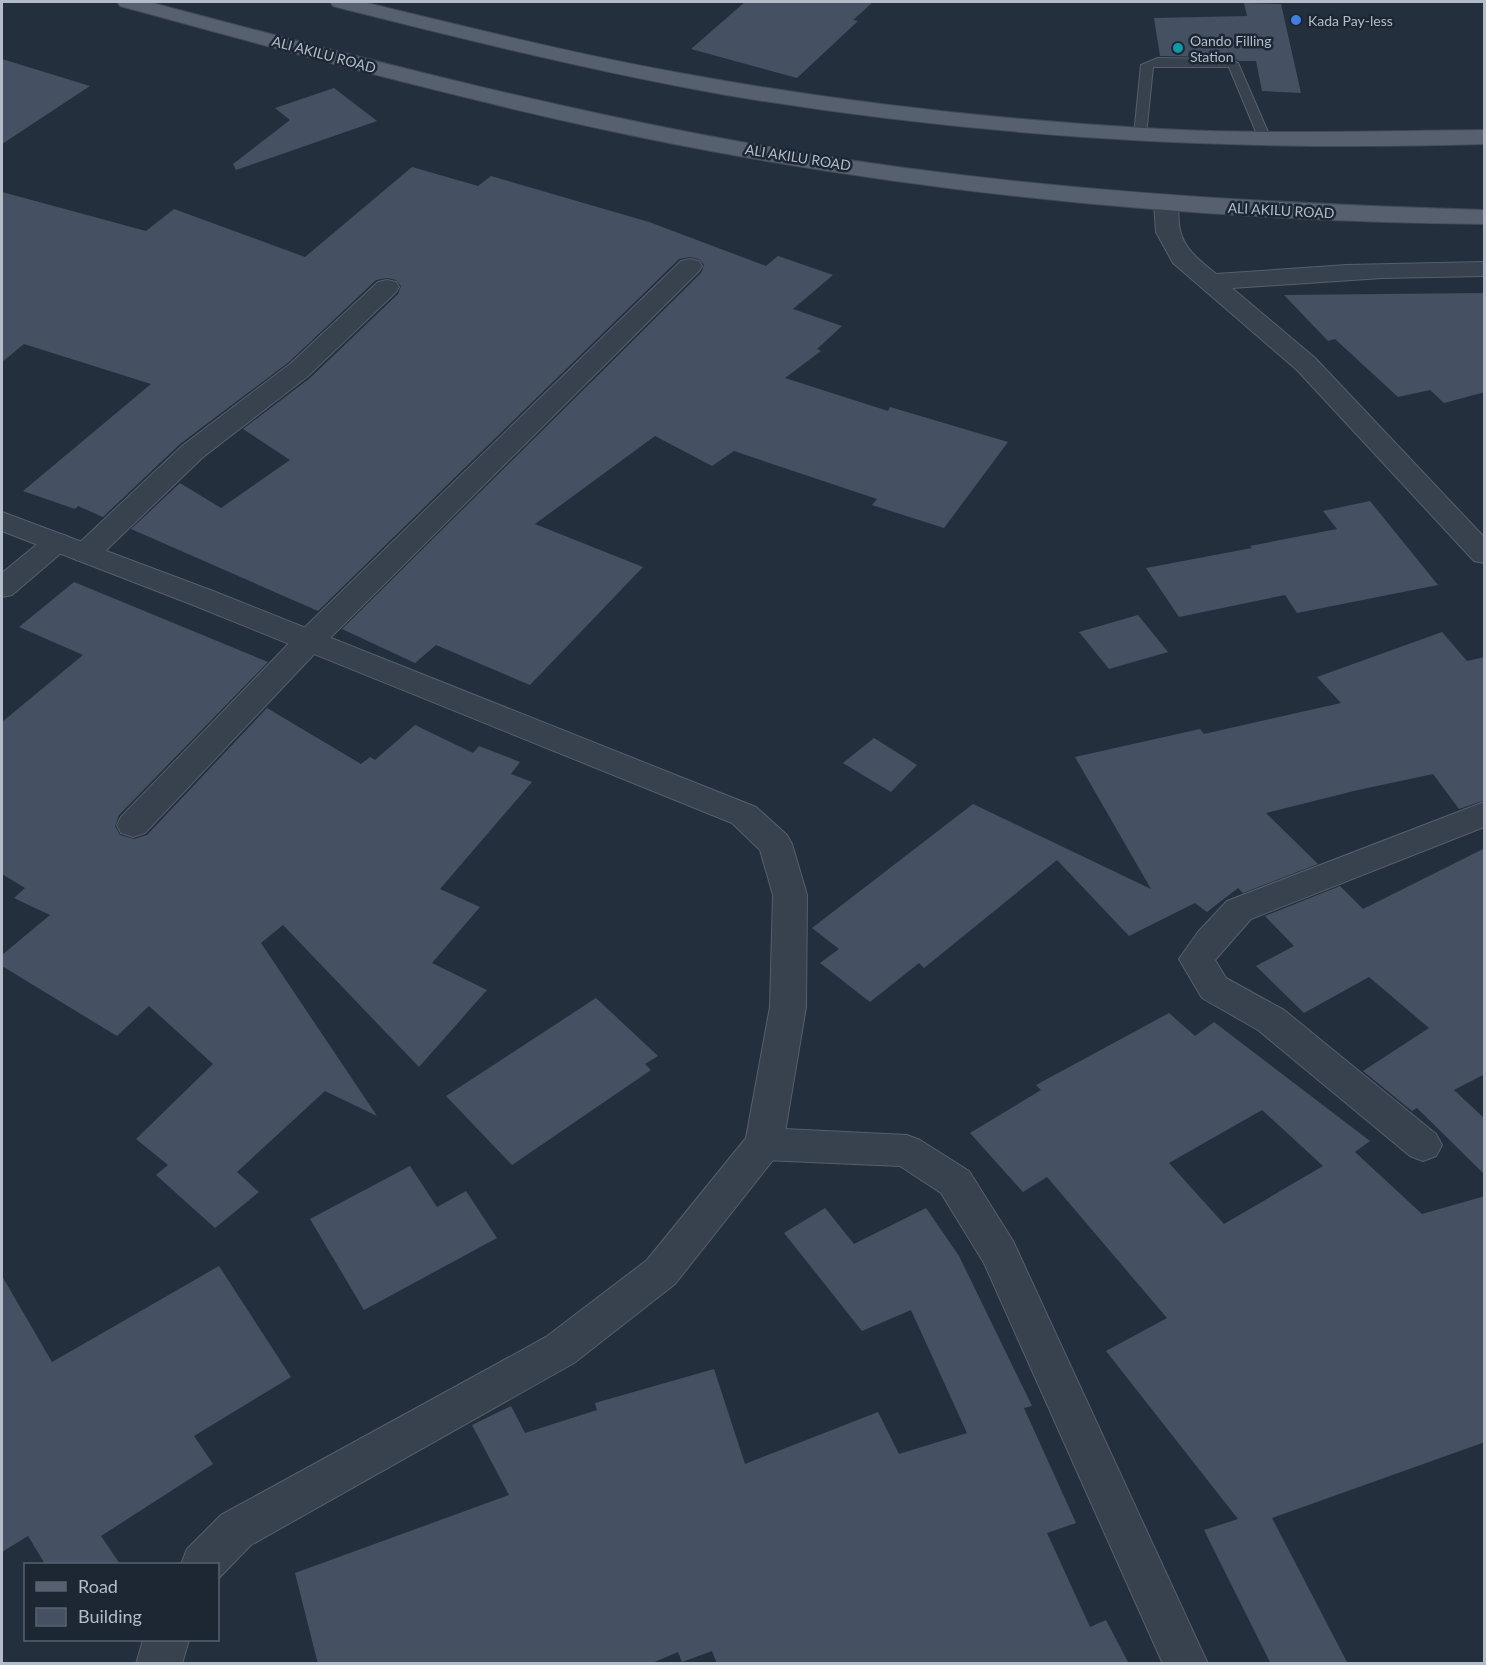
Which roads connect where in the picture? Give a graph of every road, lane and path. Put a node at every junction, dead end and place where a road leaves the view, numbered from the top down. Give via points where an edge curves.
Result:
1 (127, 2) edge
2 (340, 2) edge
3 (1140, 135) junction
4 (1485, 137) edge
5 (1265, 139) junction
6 (1166, 203) junction
7 (1485, 217) edge
8 (690, 266) dead end
9 (1485, 269) edge
10 (1210, 282) junction
11 (387, 287) dead end
12 (2, 521) edge
13 (71, 548) junction
14 (1485, 554) edge
15 (2, 588) edge
16 (309, 642) junction
17 (1485, 814) edge
18 (133, 825) dead end
19 (764, 1144) junction
20 (1424, 1145) dead end
21 (204, 1563) edge
22 (166, 1641) edge
23 (159, 1664) edge
24 (1186, 1664) edge

1 - 6 main road, ALI AKILU ROAD via 490,97 650,132 987,186
2 - 3 main road via 547,52 726,88 933,116
3 - 5 main road
3 - 5 lane via 1147,65 1227,63 1234,65
4 - 5 main road
6 - 7 main road, ALI AKILU ROAD via 1324,213
6 - 10 street via 1168,232 1182,258
8 - 16 street
9 - 10 street via 1414,268
10 - 14 street via 1306,364
11 - 13 street via 299,370
12 - 13 street
13 - 15 street
13 - 16 street
16 - 18 street
16 - 19 street via 744,815 775,844 790,895 788,1007
17 - 20 street via 1239,909 1196,959 1214,988 1271,1020
19 - 21 street via 661,1272 560,1350 236,1530
19 - 24 street via 907,1151 955,1182 999,1253
22 - 23 street

